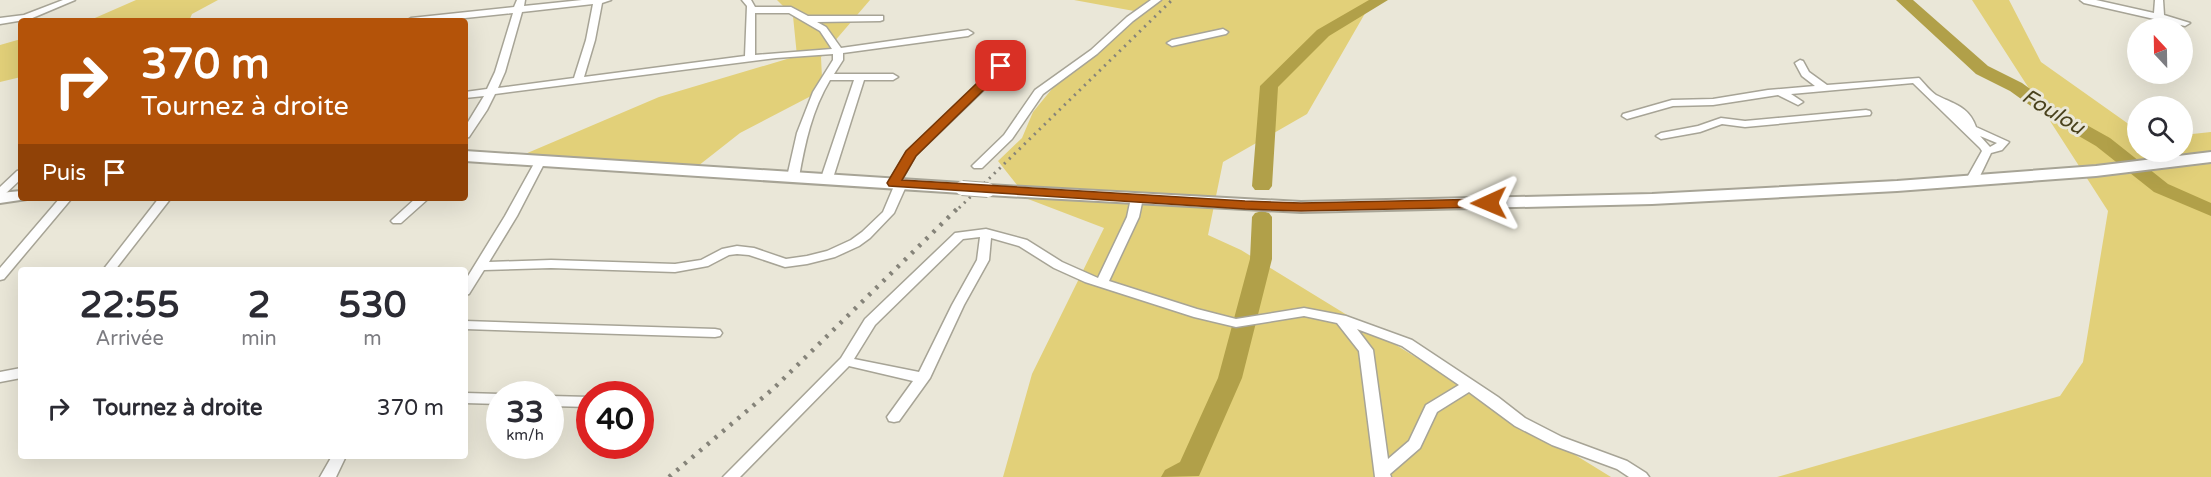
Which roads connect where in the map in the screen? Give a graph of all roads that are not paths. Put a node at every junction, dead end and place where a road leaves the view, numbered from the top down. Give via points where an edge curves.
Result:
1 (71, 0) edge
2 (598, 0) edge
3 (607, 0) edge
4 (746, 0) edge
5 (1157, 0) edge
6 (2084, 0) edge
7 (2126, 0) edge
8 (2159, 0) edge
9 (519, 5) edge
10 (751, 10) junction
11 (2129, 10) junction
12 (2159, 17) junction
13 (445, 18) edge
14 (880, 18) dead end
15 (2163, 18) edge
16 (806, 19) junction
17 (0, 21) edge
18 (1222, 32) dead end
19 (968, 33) dead end
20 (1172, 43) dead end
21 (838, 51) junction
22 (1010, 54) dead end
23 (750, 59) junction
24 (1800, 63) dead end
25 (892, 76) dead end
26 (827, 77) junction
27 (860, 78) junction
28 (578, 80) junction
29 (1826, 88) junction
30 (492, 90) junction
31 (1779, 92) junction
32 (468, 94) edge
33 (1931, 96) junction
34 (1798, 102) dead end
35 (1866, 113) dead end
36 (1627, 116) dead end
37 (468, 131) edge
38 (1661, 136) dead end
39 (1987, 151) junction
40 (2211, 157) edge
41 (468, 158) edge
42 (541, 160) junction
43 (978, 166) dead end
44 (18, 176) edge
45 (793, 177) junction
46 (827, 178) junction
47 (1979, 181) junction
48 (897, 183) junction
49 (0, 193) edge
50 (18, 196) edge
51 (0, 198) edge
52 (1137, 198) junction
53 (63, 201) edge
54 (163, 201) edge
55 (420, 201) edge
56 (397, 221) dead end
57 (986, 233) junction
58 (481, 266) junction
59 (111, 267) edge
60 (0, 276) edge
61 (1102, 284) junction
62 (468, 286) edge
63 (1341, 319) junction
64 (468, 325) edge
65 (715, 333) dead end
66 (846, 361) junction
67 (18, 374) edge
68 (0, 377) edge
69 (923, 378) junction
70 (1469, 385) junction
71 (468, 398) edge
72 (486, 399) edge
73 (894, 417) dead end
74 (337, 459) edge
75 (1383, 474) edge
76 (328, 477) edge
77 (731, 477) edge
78 (1641, 477) edge

1 - 17 street
2 - 3 street
2 - 9 street
2 - 28 street via 595,31
4 - 10 street
5 - 43 street via 1039,92 1008,137
6 - 11 street
7 - 11 street
8 - 12 street
9 - 13 street
9 - 30 street
10 - 16 street via 790,10
10 - 23 street
11 - 12 street
12 - 15 street
14 - 16 street
16 - 21 street via 823,29
18 - 20 street
19 - 21 street
21 - 23 street
21 - 26 street via 838,60
22 - 48 street via 993,76 911,154
23 - 28 street
24 - 29 street via 1805,74
25 - 27 street
26 - 27 street
26 - 45 street via 802,133
27 - 46 street
28 - 30 street
29 - 31 street
29 - 33 street via 1915,80
30 - 32 street
30 - 37 street
31 - 34 street
31 - 36 street via 1713,102 1672,103
33 - 39 street
33 - 39 street via 1963,111 1971,129 2004,142
35 - 38 street via 1745,124 1721,121
39 - 47 street via 1974,176
40 - 47 street
41 - 42 street
42 - 45 street
42 - 58 street
44 - 49 street
45 - 46 street
46 - 48 street
47 - 52 street via 1652,199 1301,207
48 - 52 street, bridge
48 - 58 street via 888,213 866,235 831,254 807,260 785,263 736,250 704,263 675,268
50 - 51 street
52 - 61 street via 1133,217
53 - 60 street
54 - 59 street
55 - 56 street
57 - 61 street via 1023,243 1058,265
57 - 66 street via 959,236 870,322
57 - 69 street via 983,260
58 - 62 street
61 - 63 street via 1185,311 1236,322 1304,312
63 - 70 street via 1407,343
63 - 75 street via 1366,350
64 - 65 street
66 - 69 street
66 - 77 street
67 - 68 street
69 - 73 street
70 - 75 street via 1431,409 1414,444
70 - 78 street via 1520,422 1557,441 1622,465
71 - 72 street
74 - 76 street

